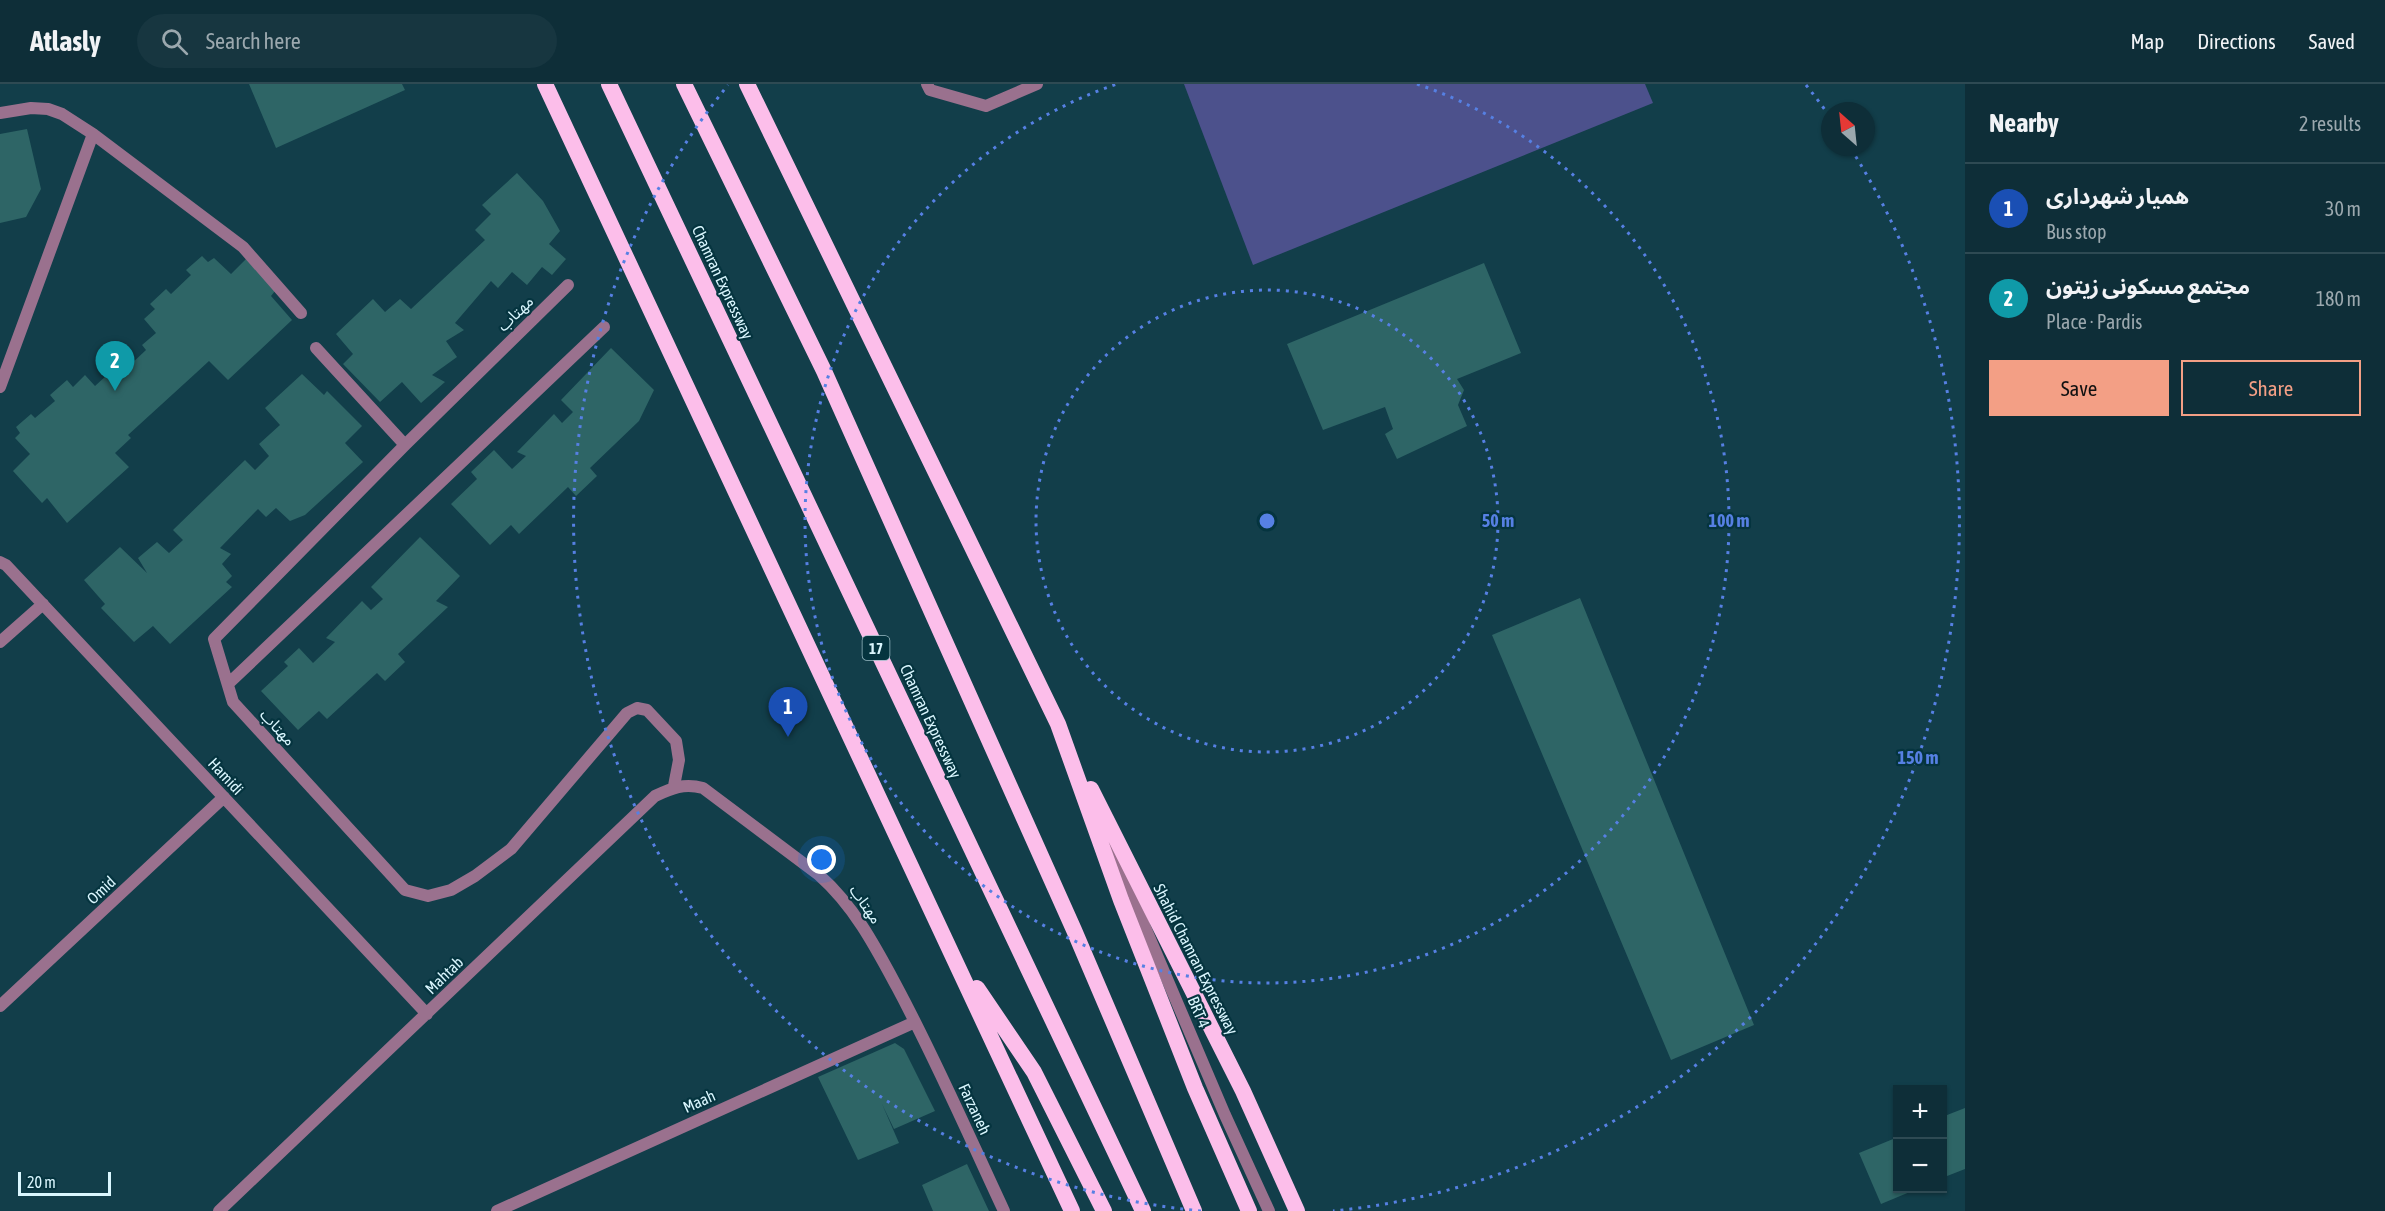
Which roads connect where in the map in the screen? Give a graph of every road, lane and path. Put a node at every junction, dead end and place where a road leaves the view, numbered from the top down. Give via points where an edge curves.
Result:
1 (545, 84) edge
2 (609, 84) edge
3 (684, 84) edge
4 (747, 84) edge
5 (927, 84) edge
6 (1037, 84) edge
7 (0, 112) edge
8 (93, 134) junction
9 (568, 285) dead end
10 (301, 313) dead end
11 (603, 327) dead end
12 (316, 348) dead end
13 (0, 387) edge
14 (405, 445) junction
15 (2, 564) edge
16 (43, 604) junction
17 (0, 642) edge
18 (228, 684) junction
19 (1058, 724) junction
20 (674, 786) junction
21 (224, 797) junction
22 (948, 945) junction
23 (0, 1006) edge
24 (427, 1014) junction
25 (915, 1022) junction
26 (219, 1211) edge
27 (497, 1211) edge
28 (1004, 1211) edge
29 (1072, 1211) edge
30 (1104, 1211) edge
31 (1143, 1211) edge
32 (1194, 1211) edge
33 (1249, 1211) edge
34 (1269, 1211) edge
35 (1297, 1211) edge

1 - 22 highway
2 - 31 highway, Chamran Expressway / 17
3 - 32 highway via 824,370 1074,930
4 - 19 highway
5 - 6 street via 930,90 986,106
7 - 8 street via 48,109
8 - 10 street via 243,247
8 - 13 street
9 - 14 street, مهتاب
11 - 18 street
12 - 14 street
14 - 18 street, مهتاب via 214,639
15 - 16 street, Hamidi
16 - 17 street
16 - 21 street, Hamidi
18 - 20 street, مهتاب via 233,702 405,890 428,896 451,890 511,849 627,713 637,708 647,710 675,741 679,760
19 - 33 highway via 1121,900 1195,1088
19 - 34 street, BRT 4
19 - 35 highway, Shahid Chamran Expressway via 1243,1091
20 - 24 street, Mahtab via 655,796
20 - 25 street via 703,788 837,890 872,941
21 - 23 street, Omid
21 - 24 street, Hamidi
22 - 29 highway
22 - 30 highway via 1034,1072
24 - 26 street, Mahtab
25 - 27 street, Maah
25 - 28 street, Farzaneh

